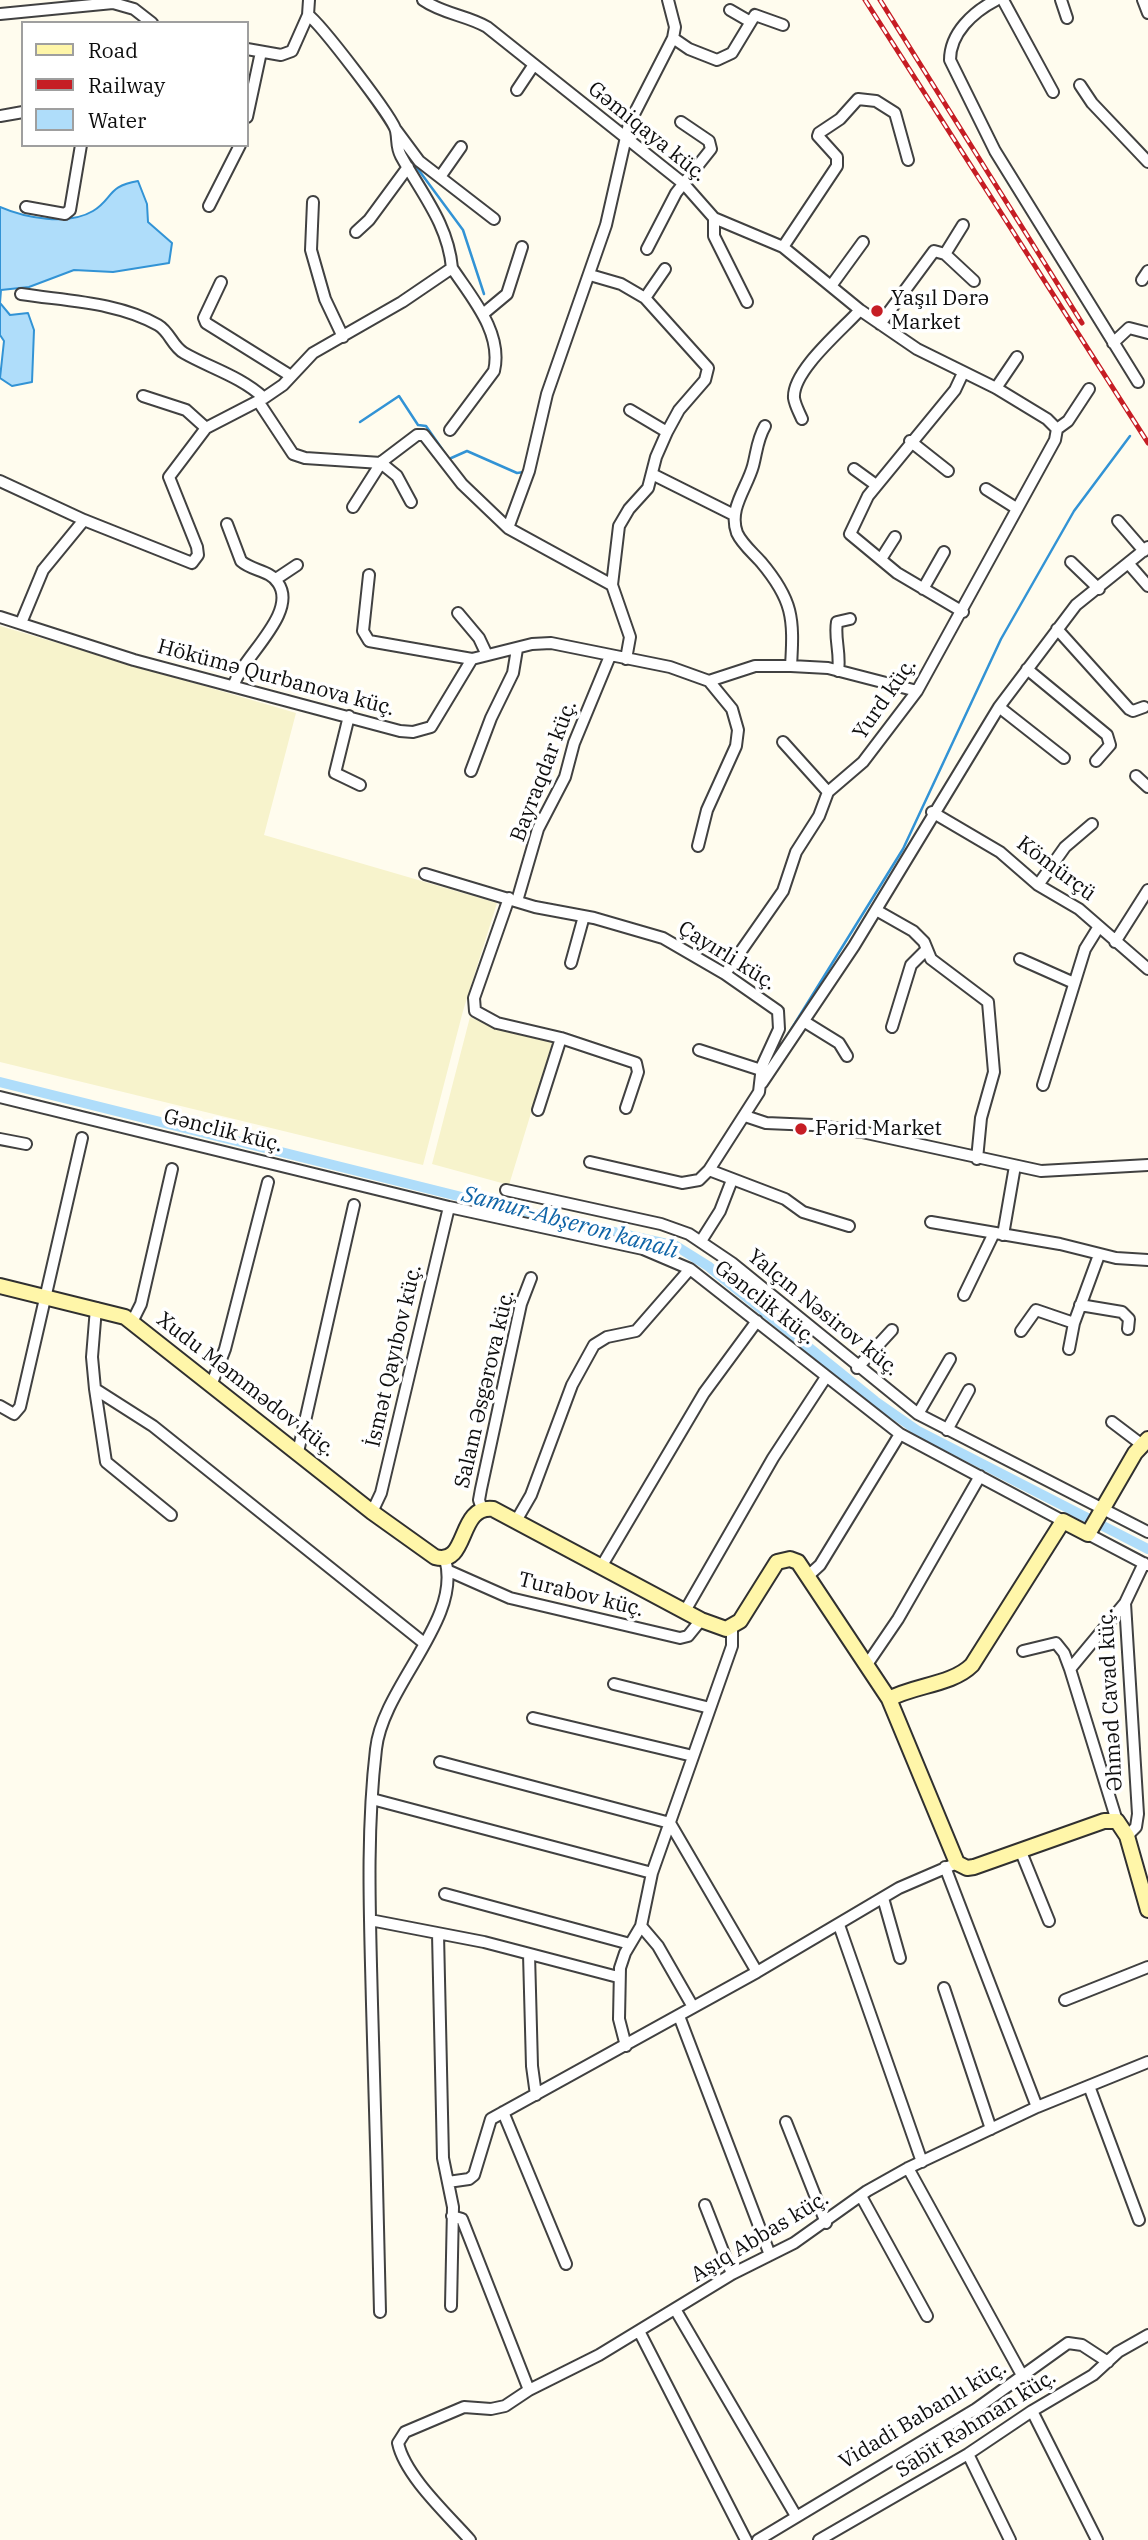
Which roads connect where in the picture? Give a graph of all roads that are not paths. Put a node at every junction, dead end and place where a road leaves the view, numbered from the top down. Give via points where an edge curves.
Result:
1 (309, 0) edge
2 (423, 0) edge
3 (668, 0) edge
4 (996, 0) edge
5 (1003, 0) edge
6 (1061, 0) edge
7 (1143, 0) edge
8 (973, 5) edge
9 (730, 10) dead end
10 (1148, 13) edge
11 (0, 14) edge
12 (308, 15) junction
13 (1067, 18) dead end
14 (149, 21) edge
15 (749, 21) junction
16 (783, 25) dead end
17 (673, 38) junction
18 (248, 49) edge
19 (261, 52) junction
20 (533, 66) junction
21 (1080, 86) dead end
22 (517, 90) dead end
23 (1053, 92) dead end
24 (21, 112) edge
25 (248, 112) edge
26 (0, 116) edge
27 (681, 122) dead end
28 (396, 130) junction
29 (625, 136) junction
30 (81, 147) edge
31 (239, 147) edge
32 (461, 147) dead end
33 (908, 160) dead end
34 (1148, 162) edge
35 (408, 167) junction
36 (440, 177) junction
37 (684, 184) junction
38 (313, 202) dead end
39 (209, 206) dead end
40 (26, 207) dead end
41 (714, 218) junction
42 (494, 219) dead end
43 (963, 225) dead end
44 (356, 232) dead end
45 (863, 242) dead end
46 (522, 247) dead end
47 (783, 247) junction
48 (647, 249) dead end
49 (945, 254) junction
50 (452, 268) junction
51 (665, 269) dead end
52 (590, 275) junction
53 (974, 281) dead end
54 (221, 282) dead end
55 (831, 286) junction
56 (21, 294) dead end
57 (645, 298) junction
58 (747, 302) dead end
59 (859, 310) junction
60 (483, 314) junction
61 (880, 324) junction
62 (1148, 333) edge
63 (343, 337) junction
64 (1113, 343) junction
65 (1017, 357) dead end
66 (962, 373) junction
67 (291, 376) junction
68 (1138, 382) dead end
69 (996, 388) junction
70 (1089, 390) dead end
71 (143, 396) dead end
72 (261, 399) junction
73 (630, 410) dead end
74 (802, 419) dead end
75 (765, 426) dead end
76 (206, 428) junction
77 (1057, 429) junction
78 (450, 430) dead end
79 (667, 432) junction
80 (910, 441) junction
81 (381, 463) junction
82 (854, 469) dead end
83 (948, 471) dead end
84 (654, 475) junction
85 (0, 481) edge
86 (876, 485) junction
87 (986, 489) dead end
88 (411, 502) dead end
89 (353, 507) dead end
90 (1016, 508) junction
91 (734, 515) junction
92 (83, 520) junction
93 (1118, 521) dead end
94 (227, 524) dead end
95 (508, 528) junction
96 (895, 537) dead end
97 (1146, 549) edge
98 (944, 552) dead end
99 (881, 559) junction
100 (1071, 562) dead end
101 (1128, 563) junction
102 (296, 565) dead end
103 (369, 575) dead end
104 (276, 579) junction
105 (612, 585) junction
106 (1148, 586) edge
107 (923, 589) junction
108 (1099, 589) junction
109 (963, 612) junction
110 (458, 613) dead end
111 (0, 617) edge
112 (850, 619) dead end
113 (20, 623) junction
114 (1057, 629) junction
115 (517, 649) junction
116 (487, 655) junction
117 (610, 656) junction
118 (472, 659) junction
119 (626, 659) junction
120 (791, 666) junction
121 (1027, 669) junction
122 (838, 671) junction
123 (709, 681) junction
124 (234, 685) junction
125 (917, 691) junction
126 (1144, 706) dead end
127 (999, 707) junction
128 (349, 716) junction
129 (783, 742) dead end
130 (1063, 758) dead end
131 (1096, 761) dead end
132 (471, 771) dead end
133 (1136, 776) dead end
134 (360, 785) dead end
135 (1148, 787) edge
136 (828, 792) junction
137 (932, 813) junction
138 (1092, 824) dead end
139 (698, 846) dead end
140 (425, 874) dead end
141 (1038, 885) junction
142 (1148, 890) edge
143 (513, 900) junction
144 (876, 910) junction
145 (584, 916) junction
146 (1098, 928) junction
147 (1115, 942) junction
148 (926, 950) junction
149 (1020, 959) dead end
150 (570, 963) dead end
151 (1148, 969) edge
152 (725, 974) junction
153 (1074, 983) junction
154 (805, 1022) junction
155 (892, 1027) dead end
156 (562, 1038) junction
157 (699, 1050) dead end
158 (847, 1056) dead end
159 (761, 1070) junction
160 (762, 1083) junction
161 (1043, 1085) dead end
162 (0, 1097) edge
163 (626, 1108) dead end
164 (538, 1110) dead end
165 (745, 1116) junction
166 (82, 1138) dead end
167 (0, 1139) edge
168 (26, 1144) dead end
169 (977, 1159) junction
170 (590, 1162) dead end
171 (1148, 1165) edge
172 (1015, 1166) junction
173 (172, 1169) dead end
174 (709, 1170) junction
175 (732, 1180) junction
176 (268, 1182) dead end
177 (506, 1190) dead end
178 (354, 1205) dead end
179 (449, 1207) junction
180 (931, 1222) dead end
181 (849, 1226) dead end
182 (999, 1234) junction
183 (701, 1241) junction
184 (1099, 1255) junction
185 (1148, 1260) edge
186 (690, 1269) junction
187 (531, 1278) dead end
188 (0, 1286) edge
189 (964, 1294) dead end
190 (47, 1297) junction
191 (1080, 1304) junction
192 (96, 1308) junction
193 (757, 1321) junction
194 (132, 1322) junction
195 (1074, 1323) junction
196 (1128, 1329) dead end
197 (892, 1330) dead end
198 (1021, 1331) dead end
199 (1069, 1349) dead end
200 (950, 1359) dead end
201 (858, 1368) junction
202 (826, 1377) junction
203 (212, 1383) junction
204 (95, 1390) junction
205 (969, 1390) dead end
206 (0, 1406) edge
207 (918, 1414) junction
208 (1112, 1422) dead end
209 (947, 1430) junction
210 (900, 1434) junction
211 (1144, 1441) edge
212 (298, 1451) junction
213 (980, 1476) junction
214 (482, 1509) junction
215 (372, 1512) junction
216 (171, 1515) dead end
217 (1095, 1520) junction
218 (516, 1521) junction
219 (1063, 1521) junction
220 (1148, 1532) edge
221 (1146, 1564) edge
222 (447, 1565) junction
223 (601, 1567) junction
224 (809, 1575) junction
225 (1125, 1603) junction
226 (685, 1611) junction
227 (701, 1620) junction
228 (732, 1628) junction
229 (424, 1643) junction
230 (1023, 1651) dead end
231 (868, 1663) junction
232 (1070, 1669) junction
233 (614, 1684) dead end
234 (889, 1699) junction
235 (710, 1709) junction
236 (533, 1718) dead end
237 (693, 1756) junction
238 (440, 1762) dead end
239 (372, 1799) junction
240 (1117, 1821) junction
241 (670, 1823) junction
242 (1127, 1836) junction
243 (1021, 1852) junction
244 (951, 1865) junction
245 (652, 1873) junction
246 (445, 1894) dead end
247 (883, 1898) junction
248 (1148, 1910) edge
249 (370, 1920) junction
250 (1049, 1921) dead end
251 (839, 1924) junction
252 (641, 1926) junction
253 (438, 1934) junction
254 (630, 1944) junction
255 (529, 1954) junction
256 (900, 1958) dead end
257 (1148, 1967) edge
258 (757, 1972) junction
259 (618, 1977) junction
260 (944, 1988) dead end
261 (1065, 2000) dead end
262 (693, 2007) junction
263 (679, 2016) junction
264 (626, 2046) junction
265 (1148, 2062) edge
266 (1088, 2086) junction
267 (536, 2095) junction
268 (1037, 2107) junction
269 (503, 2112) junction
270 (786, 2122) dead end
271 (991, 2129) junction
272 (922, 2162) junction
273 (908, 2168) junction
274 (448, 2182) junction
275 (861, 2196) junction
276 (705, 2205) dead end
277 (452, 2216) junction
278 (1139, 2220) dead end
279 (826, 2223) junction
280 (770, 2256) junction
281 (566, 2264) dead end
282 (733, 2274) junction
283 (451, 2306) dead end
284 (676, 2309) junction
285 (380, 2312) dead end
286 (927, 2316) dead end
287 (639, 2331) junction
288 (1148, 2335) edge
289 (1108, 2362) junction
290 (1023, 2377) junction
291 (529, 2390) junction
292 (1031, 2411) junction
293 (968, 2454) junction
294 (796, 2515) junction
295 (470, 2540) edge
296 (746, 2540) edge
297 (758, 2540) edge
298 (819, 2540) edge
299 (1010, 2540) edge
300 (1097, 2540) edge

1 - 12 street
2 - 20 street, Gəmiqaya küç. via 477,22
3 - 17 street
4 - 8 street
5 - 23 street
6 - 13 street
7 - 10 street
8 - 64 street via 952,46 950,60 995,151
9 - 15 street
11 - 14 street via 113,3 134,9
12 - 19 street via 292,51 281,55
12 - 28 street via 327,33
15 - 16 street via 757,15
15 - 17 street via 732,53 723,60
17 - 29 street
18 - 19 street
19 - 25 street
20 - 22 street
20 - 29 street, Gəmiqaya küç.
21 - 34 street
24 - 26 street
27 - 37 street via 711,145
28 - 35 street via 396,144
28 - 36 street via 419,160
29 - 37 street, Gəmiqaya küç.
29 - 52 street
30 - 40 street via 70,211
31 - 39 street
32 - 36 street
33 - 47 street via 895,113 876,101 858,99 819,132 837,157 838,166
35 - 44 street
35 - 50 street via 449,242
36 - 42 street
37 - 41 street, Gəmiqaya küç.
37 - 48 street
38 - 63 street via 311,250 325,299
41 - 47 street, Gəmiqaya küç.
41 - 58 street via 714,236
43 - 49 street
45 - 55 street
46 - 60 street via 507,294
47 - 55 street, Gəmiqaya küç.
49 - 53 street
49 - 61 street via 930,254
50 - 60 street
50 - 63 street
51 - 57 street
52 - 57 street via 621,284
52 - 95 street via 547,394 529,471
54 - 67 street via 204,318 206,323
55 - 59 street, Gəmiqaya küç.
56 - 72 street via 108,307 160,326 182,352 222,370
57 - 79 street via 708,368 705,380 678,410
59 - 61 street, Gəmiqaya küç.
59 - 74 street via 814,357 796,388
60 - 78 street via 493,341 494,371
61 - 66 street, Gəmiqaya küç.
62 - 64 street via 1129,328
63 - 67 street via 313,353
64 - 68 street
65 - 69 street
66 - 69 street, Gəmiqaya küç.
66 - 80 street via 955,390
67 - 72 street
69 - 77 street, Gəmiqaya küç.
70 - 77 street, Yurd küç.
71 - 76 street via 186,410
72 - 76 street
72 - 81 street via 298,457
73 - 79 street
75 - 91 street
76 - 92 street via 169,477 197,547 196,560 185,562
77 - 90 street, Yurd küç.
79 - 84 street
80 - 83 street
80 - 86 street
81 - 88 street via 397,476
81 - 89 street
81 - 95 street via 417,435 424,435 461,484
82 - 86 street
84 - 91 street
84 - 105 street via 622,518
85 - 92 street
86 - 99 street via 850,534
87 - 90 street
90 - 109 street, Yurd küç.
91 - 120 street via 741,541 775,582 792,614
92 - 113 street via 43,570
93 - 97 street
94 - 104 street via 241,561
95 - 105 street
96 - 99 street
97 - 101 street
98 - 107 street
99 - 107 street
100 - 108 street
101 - 106 street
101 - 108 street
102 - 104 street
103 - 118 street via 363,631 369,641
104 - 124 street via 282,590 278,612
105 - 119 street via 630,638
107 - 109 street
108 - 114 street via 1076,605
109 - 125 street, Yurd küç.
110 - 116 street
111 - 113 street, Hökümə Qurbanova küç.
112 - 122 street via 835,626 841,650
113 - 124 street, Hökümə Qurbanova küç. via 134,660
114 - 121 street
114 - 126 street via 1129,709
115 - 116 street
115 - 117 street via 551,643
115 - 132 street via 513,673
116 - 118 street
117 - 119 street
117 - 143 street, Bayraqdar küç.
118 - 128 street, Hökümə Qurbanova küç. via 431,727 401,731
119 - 123 street via 670,667
120 - 122 street
120 - 123 street via 755,666
121 - 127 street
121 - 131 street via 1107,735 1110,745
122 - 125 street
123 - 139 street via 732,709 738,730
124 - 128 street, Hökümə Qurbanova küç.
125 - 136 street, Yurd küç. via 863,762
127 - 130 street
127 - 137 street
128 - 134 street via 335,773
129 - 136 street
133 - 135 street
136 - 152 street, Yurd küç. via 800,845 783,891
137 - 141 street, Kömürçü via 1000,852
137 - 144 street
138 - 141 street via 1065,847
140 - 143 street, Çayırli küç.
141 - 146 street, Kömürçü via 1074,906
142 - 147 street
143 - 145 street, Çayırli küç.
143 - 156 street, Bayraqdar küç. via 474,1006 480,1016 497,1023
144 - 148 street via 913,930
144 - 154 street
145 - 150 street
145 - 152 street, Çayırli küç. via 663,938
146 - 147 street, Kömürçü
146 - 153 street via 1085,949
147 - 151 street, Kömürçü
148 - 155 street via 911,965
148 - 169 street via 939,966 982,996 991,1011 994,1072 981,1118
149 - 153 street
152 - 159 street, Çayırli küç. via 780,1016
153 - 161 street
154 - 158 street via 839,1043
154 - 160 street
156 - 163 street, Bayraqdar küç. via 636,1063 638,1072
156 - 164 street
157 - 159 street
159 - 160 street, Çayırli küç.
160 - 165 street
162 - 179 street, Gənclik küç.
165 - 169 street via 766,1124 813,1125 937,1146
165 - 174 street
166 - 190 street
167 - 168 street
169 - 172 street
170 - 174 street via 682,1183 699,1180
171 - 172 street via 1053,1171
172 - 182 street
173 - 194 street via 141,1304
174 - 175 street
175 - 181 street via 785,1199 803,1212
175 - 183 street
176 - 203 street
177 - 183 street, Yalçın Nəsirov küç. via 661,1224
178 - 212 street
179 - 186 street, Gənclik küç. via 643,1248
179 - 215 street, İsmət Qayıbov küç. via 381,1493
180 - 182 street
182 - 184 street
182 - 189 street
183 - 201 street, Yalçın Nəsirov küç.
184 - 185 street
184 - 191 street
186 - 193 street, Gənclik küç.
186 - 218 street via 631,1335 607,1337 594,1345 572,1385 531,1495
187 - 214 street, Salam Əsgərova küç. via 521,1304 481,1489
188 - 190 street, Xudu Məmmədov küç.
190 - 192 street, Xudu Məmmədov küç.
190 - 206 street via 20,1407 15,1414
191 - 195 street
191 - 196 street via 1128,1315
192 - 194 street, Xudu Məmmədov küç.
192 - 204 street
193 - 202 street, Gənclik küç.
193 - 223 street via 704,1394
194 - 203 street, Xudu Məmmədov küç.
195 - 198 street via 1036,1310
195 - 199 street
197 - 201 street
200 - 207 street
201 - 207 street, Yalçın Nəsirov küç.
202 - 210 street, Gənclik küç.
202 - 226 street
203 - 212 street, Xudu Məmmədov küç.
204 - 216 street via 106,1462
204 - 229 street via 153,1426
205 - 209 street
207 - 209 street, Yalçın Nəsirov küç.
208 - 211 street
209 - 217 street, Yalçın Nəsirov küç.
210 - 213 street, Gənclik küç.
210 - 224 street via 820,1565
211 - 217 street
212 - 215 street, Xudu Məmmədov küç.
213 - 219 street, Gənclik küç.
213 - 231 street
214 - 218 street via 499,1511
214 - 222 street via 471,1518
215 - 222 street, Xudu Məmmədov küç.
217 - 219 street
217 - 220 street
217 - 221 street
218 - 223 street
219 - 234 street via 972,1665 954,1677
221 - 225 street, Əhməd Cavad küç.
222 - 227 street, Turabov küç. via 510,1598 680,1638 688,1636
222 - 229 street via 442,1609
223 - 226 street
224 - 228 street via 790,1559 777,1562
224 - 231 street
225 - 232 street
225 - 242 street, Əhməd Cavad küç. via 1138,1814 1136,1827
226 - 227 street
227 - 228 street
228 - 235 street via 732,1647
229 - 239 street via 384,1717 376,1747
230 - 232 street via 1056,1643
231 - 234 street
232 - 240 street
233 - 235 street
234 - 244 street
235 - 237 street
236 - 237 street
237 - 241 street
238 - 241 street
239 - 245 street
239 - 249 street
240 - 242 street, Əhməd Cavad küç.
240 - 243 street via 1104,1821
241 - 245 street
241 - 258 street
242 - 248 street, Əhməd Cavad küç.
243 - 244 street via 974,1867
243 - 250 street
244 - 247 street
244 - 268 street
245 - 252 street
246 - 254 street
247 - 251 street
247 - 256 street
249 - 253 street
249 - 285 street
251 - 258 street
251 - 272 street
252 - 254 street
252 - 262 street via 658,1946
253 - 255 street
253 - 274 street via 442,2138
254 - 259 street
255 - 259 street
255 - 267 street via 531,2066
257 - 261 street
258 - 262 street
259 - 264 street via 619,2019
260 - 271 street
262 - 263 street
263 - 264 street
263 - 280 street
264 - 267 street
265 - 266 street, Aşıq Abbas küç.
266 - 268 street, Aşıq Abbas küç.
266 - 278 street
267 - 269 street
268 - 271 street, Aşıq Abbas küç.
269 - 274 street via 487,2126 474,2175
269 - 281 street
270 - 279 street
271 - 272 street, Aşıq Abbas küç.
272 - 273 street, Aşıq Abbas küç.
273 - 275 street, Aşıq Abbas küç.
273 - 290 street
274 - 277 street
275 - 279 street, Aşıq Abbas küç.
275 - 286 street
276 - 282 street
277 - 283 street
277 - 291 street via 462,2219
279 - 280 street, Aşıq Abbas küç.
280 - 282 street, Aşıq Abbas küç.
282 - 284 street, Aşıq Abbas küç.
284 - 287 street, Aşıq Abbas küç.
284 - 294 street
287 - 291 street, Aşıq Abbas küç.
287 - 296 street
288 - 289 street, Sabit Rəhman küç.
289 - 290 street, Vidadi Babanlı küç. via 1082,2345 1068,2343
289 - 292 street, Sabit Rəhman küç.
290 - 294 street, Vidadi Babanlı küç.
291 - 295 street, Aşıq Abbas küç. via 498,2409 464,2407 405,2432 398,2443 407,2465
292 - 293 street, Sabit Rəhman küç.
292 - 300 street
293 - 298 street, Sabit Rəhman küç.
293 - 299 street
294 - 297 street, Vidadi Babanlı küç.

